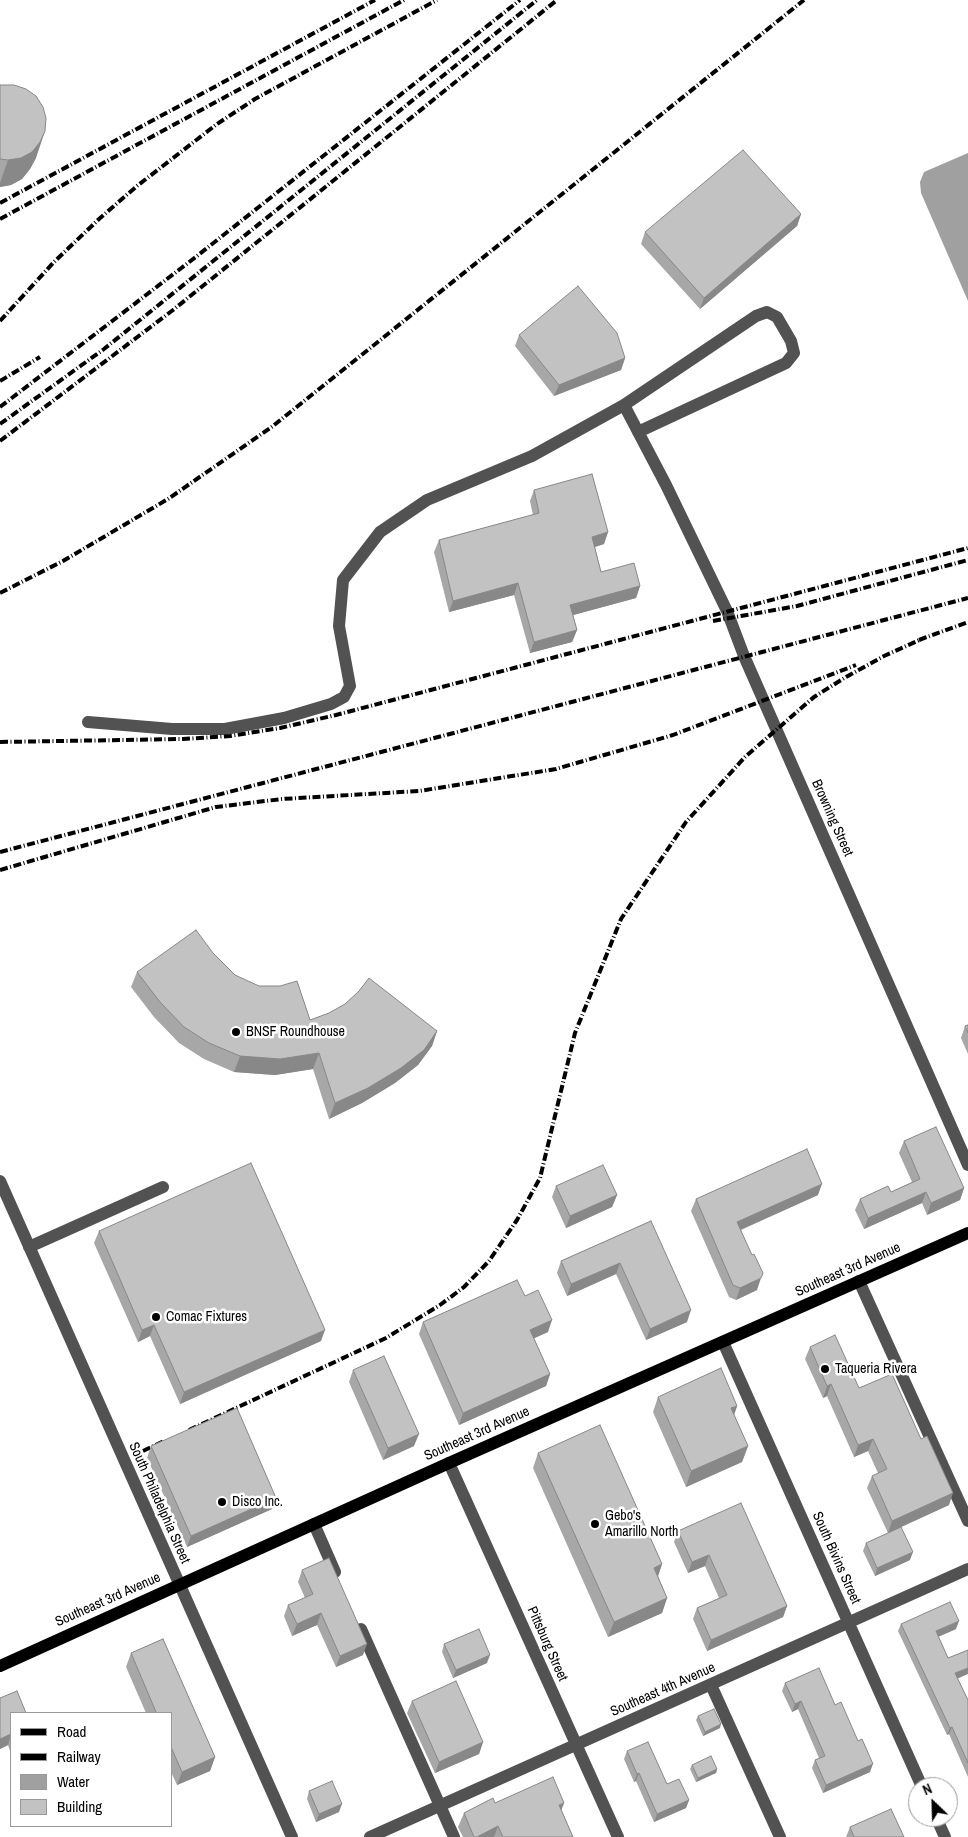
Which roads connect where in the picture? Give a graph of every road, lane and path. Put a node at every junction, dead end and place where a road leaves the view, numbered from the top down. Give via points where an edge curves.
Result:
1 (624, 405) junction
2 (638, 432) junction
3 (88, 722) dead end
4 (968, 1165) edge
5 (0, 1181) edge
6 (163, 1187) dead end
7 (968, 1233) edge
8 (29, 1247) junction
9 (858, 1281) junction
10 (724, 1342) junction
11 (449, 1463) junction
12 (968, 1521) edge
13 (314, 1524) junction
14 (968, 1569) edge
15 (179, 1585) junction
16 (342, 1588) edge
17 (354, 1615) edge
18 (848, 1622) junction
19 (0, 1666) edge
20 (710, 1684) junction
21 (576, 1745) junction
22 (918, 1777) edge
23 (440, 1806) junction
24 (292, 1837) edge
25 (370, 1837) edge
26 (454, 1837) edge
27 (618, 1837) edge
28 (780, 1837) edge

1 - 2 street, Browning Street
1 - 2 street via 756,316 767,312 777,317 791,341 794,353 786,363
1 - 3 street via 532,456 427,500 380,532 343,580 339,626 350,686 344,697 284,718 225,729 172,729
2 - 4 street, Browning Street via 727,611
5 - 8 street, South Philadelphia Street
6 - 8 street
7 - 9 main road, Southeast 3rd Avenue
8 - 15 street, South Philadelphia Street
9 - 10 main road, Southeast 3rd Avenue
9 - 12 street
10 - 11 main road, Southeast 3rd Avenue
10 - 18 street, South Bivins Street
11 - 13 main road, Southeast 3rd Avenue
11 - 21 street, Pittsburg Street
13 - 15 main road, Southeast 3rd Avenue
13 - 16 street
14 - 18 street, Southeast 4th Avenue
15 - 19 main road, Southeast 3rd Avenue
15 - 24 street, South Philadelphia Street
17 - 23 street
18 - 20 street, Southeast 4th Avenue
18 - 22 street, South Bivins Street
20 - 21 street, Southeast 4th Avenue
20 - 28 street
21 - 23 street, Southeast 4th Avenue
21 - 27 street, Pittsburg Street
23 - 25 street, Southeast 4th Avenue
23 - 26 street

